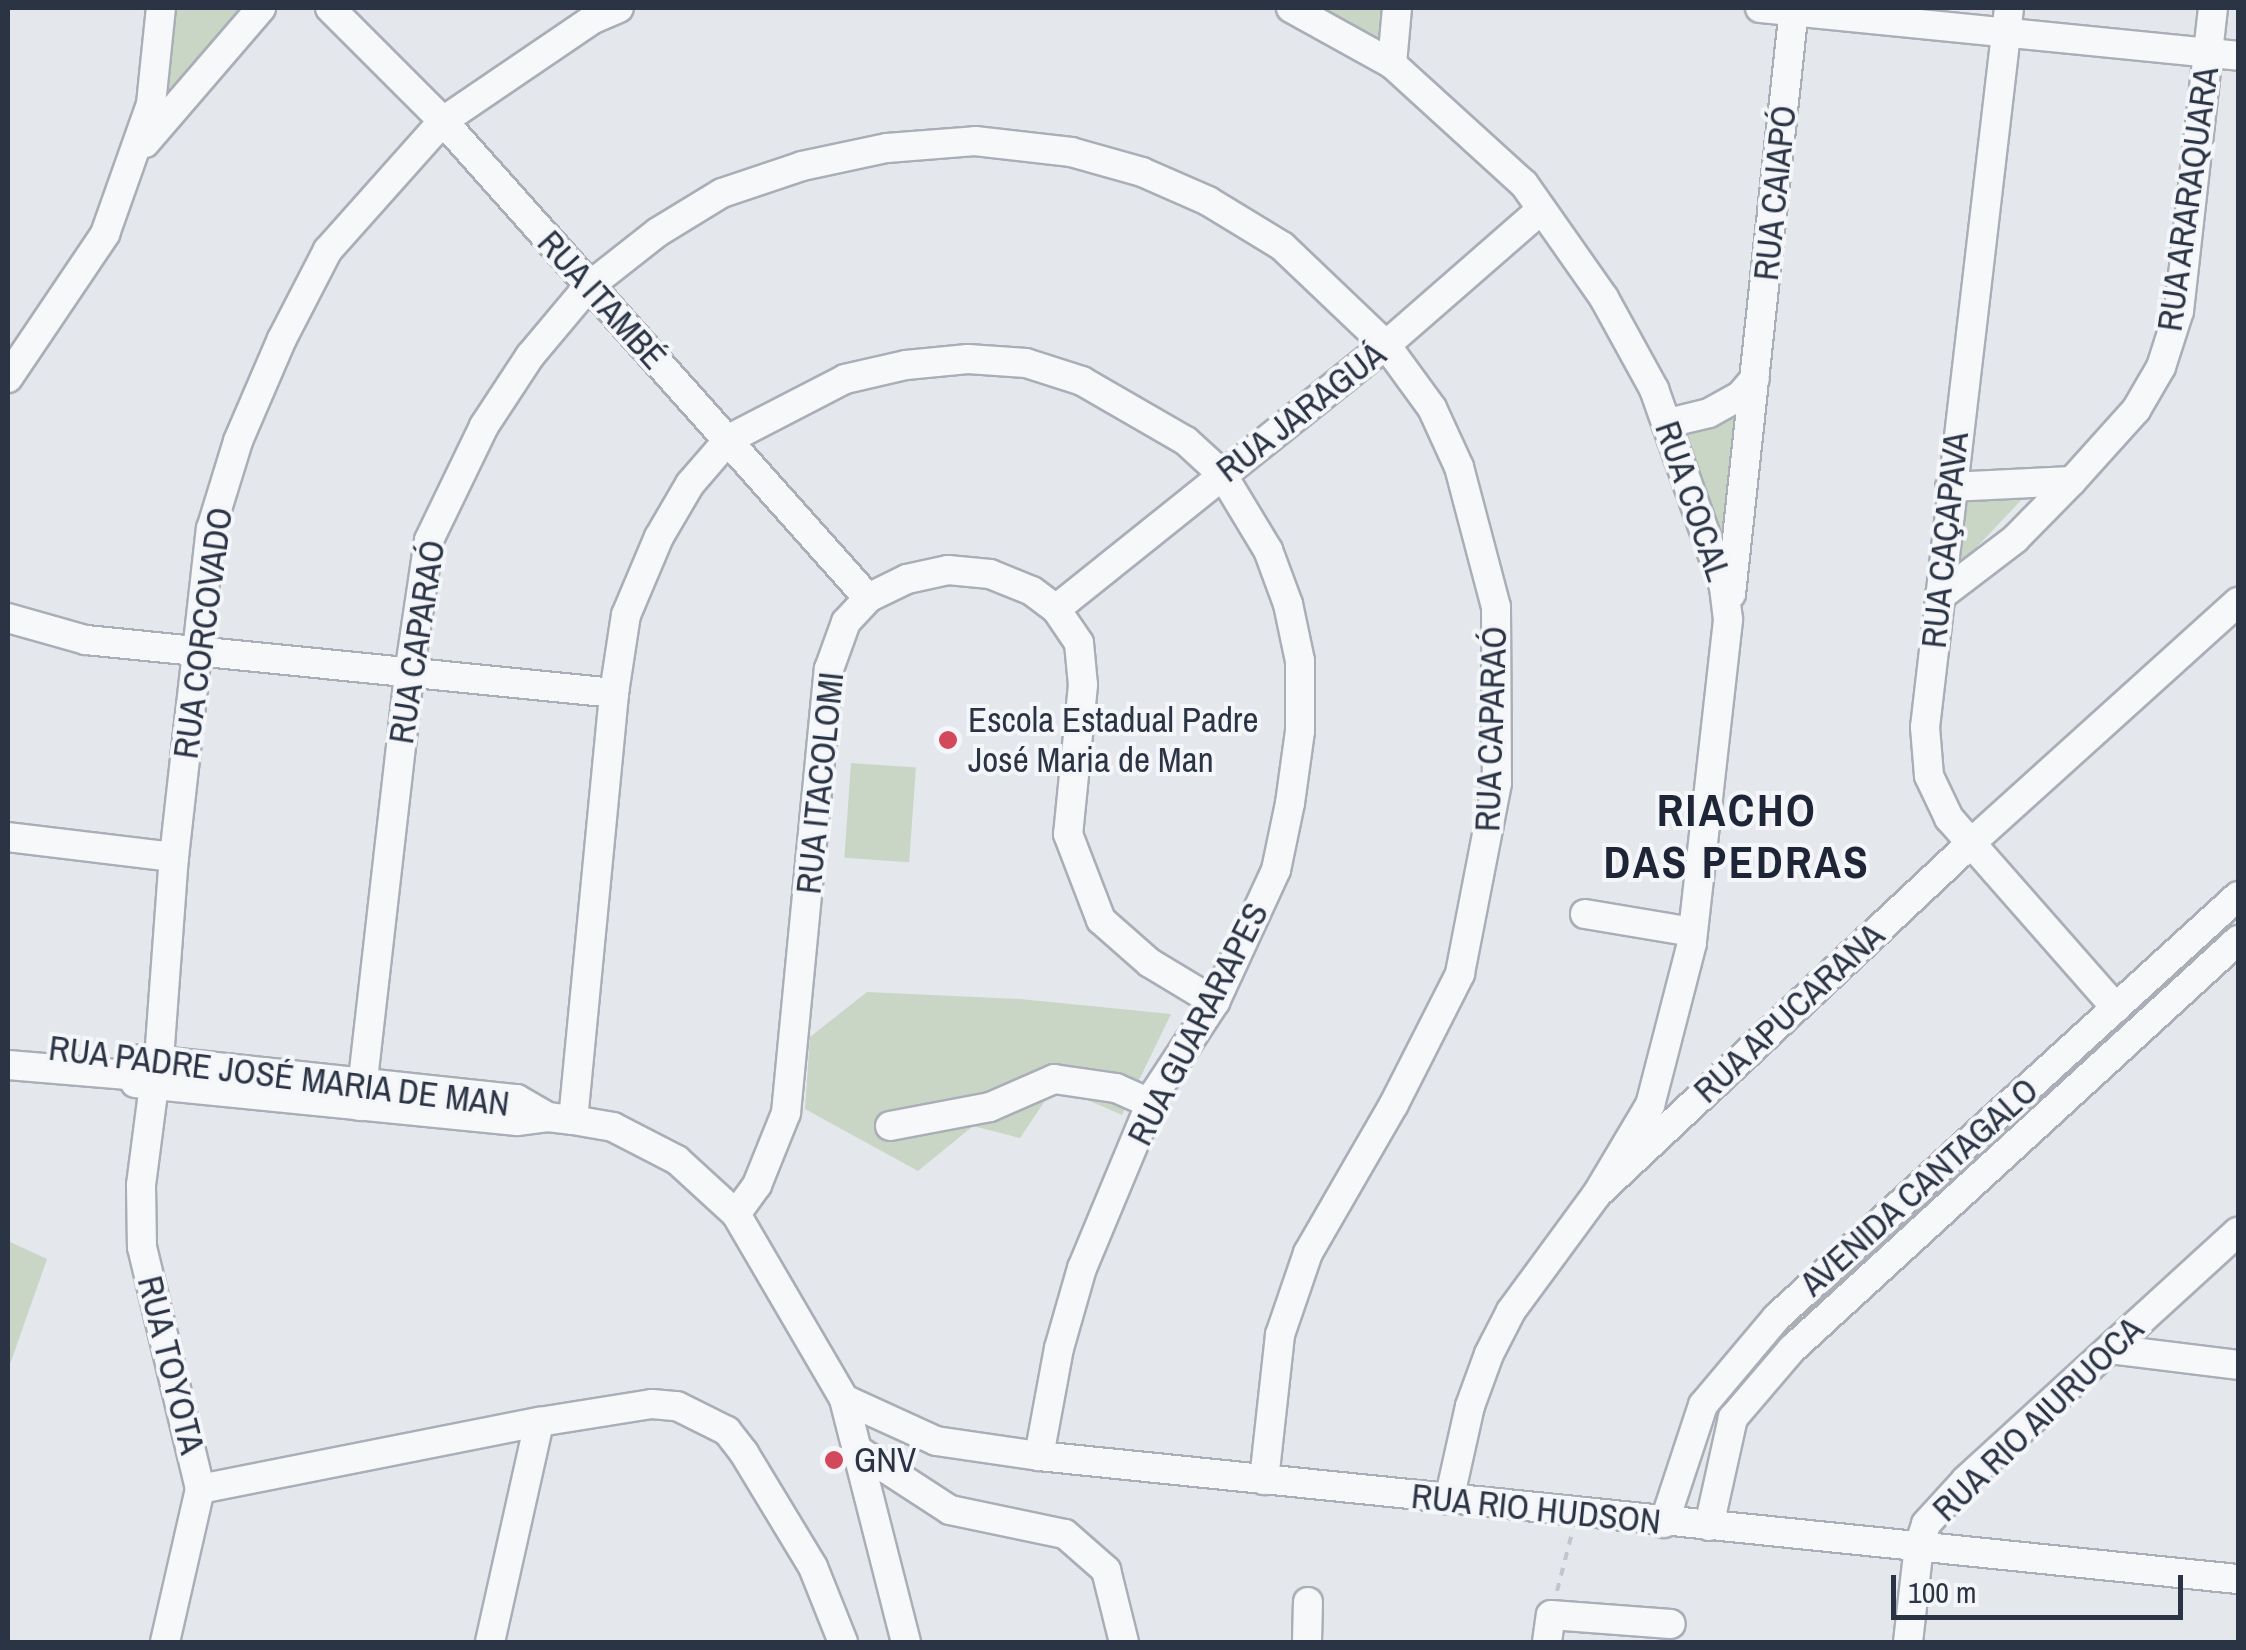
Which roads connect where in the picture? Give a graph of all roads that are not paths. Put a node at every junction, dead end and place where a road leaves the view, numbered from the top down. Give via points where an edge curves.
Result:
1 (161, 8) edge
2 (261, 8) edge
3 (330, 8) edge
4 (619, 8) edge
5 (1291, 8) edge
6 (1398, 8) edge
7 (1760, 8) edge
8 (2213, 8) edge
9 (1794, 9) edge
10 (2008, 20) edge
11 (2208, 53) junction
12 (2238, 56) edge
13 (1392, 64) junction
14 (443, 121) junction
15 (134, 155) junction
16 (1541, 210) junction
17 (588, 287) junction
18 (1386, 344) junction
19 (8, 378) edge
20 (1755, 378) junction
21 (1668, 422) junction
22 (730, 439) junction
23 (1222, 474) junction
24 (2072, 481) junction
25 (1950, 487) junction
26 (1939, 597) junction
27 (868, 598) junction
28 (2238, 602) edge
29 (1056, 609) junction
30 (8, 618) edge
31 (1728, 620) junction
32 (198, 648) junction
33 (409, 674) junction
34 (614, 693) junction
35 (8, 837) edge
36 (1970, 844) junction
37 (174, 857) junction
38 (2238, 896) edge
39 (1586, 914) dead end
40 (1693, 932) junction
41 (2238, 940) edge
42 (1215, 1002) junction
43 (2116, 1008) junction
44 (8, 1047) edge
45 (8, 1066) edge
46 (155, 1073) junction
47 (361, 1095) junction
48 (1150, 1104) junction
49 (561, 1118) junction
50 (890, 1126) dead end
51 (1597, 1194) junction
52 (736, 1214) junction
53 (2238, 1232) edge
54 (2110, 1349) junction
55 (2238, 1365) edge
56 (844, 1399) junction
57 (538, 1422) junction
58 (856, 1449) junction
59 (1040, 1456) junction
60 (1264, 1480) junction
61 (200, 1489) junction
62 (1449, 1500) junction
63 (1664, 1523) junction
64 (1709, 1526) junction
65 (1919, 1546) junction
66 (2238, 1579) edge
67 (1308, 1602) dead end
68 (1671, 1624) dead end
69 (1119, 1629) edge
70 (1549, 1629) edge
71 (165, 1642) edge
72 (490, 1642) edge
73 (843, 1642) edge
74 (906, 1642) edge
75 (1307, 1642) edge
76 (1908, 1642) edge

1 - 15 street via 150,104
2 - 15 street
3 - 14 street, RUA ITAMBÉ
4 - 14 street, RUA CORCOVADO via 593,18
5 - 13 street, RUA COCAL
6 - 13 street
7 - 9 street
8 - 11 street, RUA ARARAQUARA
9 - 10 street
9 - 20 street, RUA CAIAPÓ
10 - 11 street
10 - 25 street, RUA CAÇAPAVA
11 - 12 street
11 - 24 street, RUA ARARAQUARA via 2179,311 2161,368 2136,410
13 - 16 street, RUA COCAL via 1524,184
14 - 17 street, RUA ITAMBÉ
14 - 32 street, RUA CORCOVADO via 328,250 282,339 238,441 211,529
15 - 19 street via 104,234
16 - 18 street, RUA JARAGUÁ
16 - 21 street, RUA COCAL via 1604,298
17 - 18 street, RUA CAPARAÓ via 722,193 887,148 975,141 1071,152 1142,172 1208,201 1282,246
17 - 22 street, RUA ITAMBÉ
17 - 33 street, RUA CAPARAÓ via 521,370 444,500 429,540
18 - 23 street, RUA JARAGUÁ
18 - 60 street, RUA CAPARAÓ via 1432,408 1459,466 1480,539 1496,607 1497,783 1460,974 1308,1253 1286,1319
20 - 21 street via 1740,396 1710,412
20 - 31 street, RUA CAIAPÓ
21 - 31 street, RUA COCAL via 1724,587
22 - 23 street, RUA GUARARAPES via 845,379 968,359 1026,364 1082,382 1186,442
22 - 27 street, RUA ITAMBÉ
22 - 34 street, RUA GUARARAPES via 690,484 651,555 626,615
23 - 29 street, RUA JARAGUÁ
23 - 42 street, RUA GUARARAPES via 1268,550 1288,604 1300,661 1300,731 1276,870
24 - 25 street
24 - 26 street, RUA ARARAQUARA via 2015,539
25 - 26 street, RUA CAÇAPAVA
26 - 36 street, RUA CAÇAPAVA via 1925,726 1929,776
27 - 29 street via 948,570 990,574
27 - 52 street, RUA ITACOLOMI via 846,622 828,669 786,1112 757,1185
28 - 36 street, RUA APUCARANA
29 - 42 street via 1079,643 1083,685 1068,834 1101,920 1150,963
30 - 32 street via 86,640
31 - 40 street, RUA COCAL
32 - 33 street
32 - 37 street, RUA CORCOVADO
33 - 34 street
33 - 47 street, RUA CAPARAÓ
34 - 49 street, RUA GUARARAPES
35 - 37 street
36 - 43 street, RUA CAÇAPAVA
36 - 51 street, RUA APUCARANA
37 - 46 street, RUA CORCOVADO
38 - 43 street, AVENIDA CANTAGALO
39 - 40 street
40 - 51 street, RUA COCAL via 1650,1105
41 - 64 street, AVENIDA CANTAGALO via 1792,1349 1732,1418
42 - 48 street, RUA GUARARAPES
43 - 63 street, AVENIDA CANTAGALO via 1777,1317 1704,1406
44 - 46 street, RUA PADRE JOSÉ MARIA DE MAN
45 - 46 street, RUA PADRE JOSÉ MARIA DE MAN
46 - 47 street, RUA PADRE JOSÉ MARIA DE MAN
46 - 61 street, RUA TOYOTA via 141,1185 142,1248
47 - 49 street, RUA PADRE JOSÉ MARIA DE MAN via 517,1099
48 - 50 street via 1103,1085 1054,1079 990,1108
48 - 59 street, RUA GUARARAPES via 1082,1268 1059,1348
49 - 52 street, RUA PADRE JOSÉ MARIA DE MAN via 614,1127 648,1143 701,1179
51 - 62 street, RUA APUCARANA via 1511,1311 1488,1354
52 - 56 street, RUA PADRE JOSÉ MARIA DE MAN
53 - 54 street, RUA RIO AIURUOCA
54 - 55 street
54 - 65 street, RUA RIO AIURUOCA via 1966,1480 1926,1524
56 - 58 street, RUA PADRE JOSÉ MARIA DE MAN
56 - 59 street, RUA RIO HUDSON via 936,1441
57 - 61 street
57 - 72 street
57 - 73 street via 652,1404 677,1406 727,1430 813,1567
58 - 69 street via 950,1510 1065,1534 1106,1570
58 - 74 street, RUA PADRE JOSÉ MARIA DE MAN
59 - 60 street, RUA RIO HUDSON
60 - 62 street, RUA RIO HUDSON
61 - 71 street, RUA TOYOTA
62 - 63 street, RUA RIO HUDSON
63 - 64 street, RUA RIO HUDSON
64 - 65 street, RUA RIO HUDSON
65 - 66 street, RUA RIO HUDSON
65 - 76 street, RUA RIO AIURUOCA
67 - 75 street
68 - 70 street

